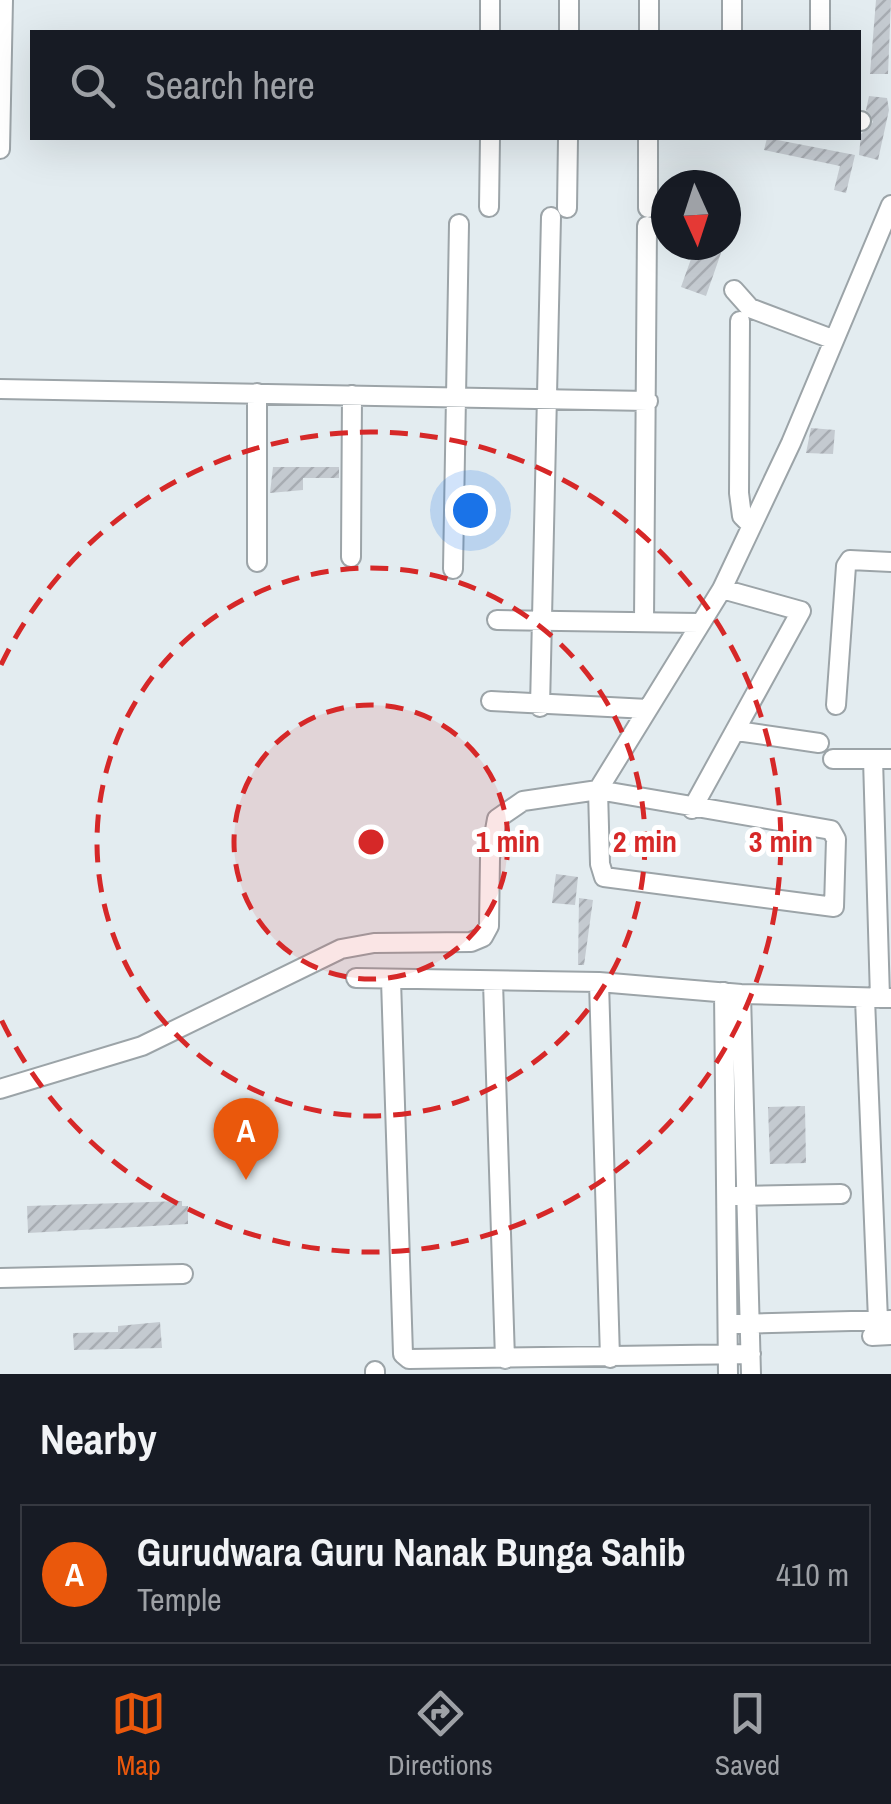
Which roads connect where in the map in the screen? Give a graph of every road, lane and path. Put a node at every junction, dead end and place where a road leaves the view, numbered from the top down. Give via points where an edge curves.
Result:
1 (3, 0) edge
2 (490, 0) edge
3 (569, 0) edge
4 (649, 0) edge
5 (732, 0) edge
6 (820, 0) edge
7 (490, 30) edge
8 (569, 30) edge
9 (649, 30) edge
10 (732, 30) edge
11 (820, 30) edge
12 (490, 140) edge
13 (568, 140) edge
14 (648, 140) edge
15 (0, 149) edge
16 (891, 206) edge
17 (489, 207) dead end
18 (459, 224) dead end
19 (734, 290) dead end
20 (740, 321) dead end
21 (832, 339) junction
22 (0, 389) edge
23 (257, 393) junction
24 (352, 395) junction
25 (458, 396) junction
26 (545, 397) junction
27 (648, 401) junction
28 (751, 525) junction
29 (350, 557) dead end
30 (257, 562) dead end
31 (891, 562) edge
32 (453, 570) dead end
33 (722, 588) junction
34 (496, 620) dead end
35 (545, 620) junction
36 (644, 622) junction
37 (698, 622) junction
38 (491, 701) dead end
39 (836, 705) dead end
40 (540, 706) junction
41 (648, 709) junction
42 (737, 732) junction
43 (819, 744) dead end
44 (833, 759) dead end
45 (882, 759) edge
46 (598, 790) junction
47 (692, 809) junction
48 (356, 978) dead end
49 (391, 980) junction
50 (493, 982) junction
51 (600, 982) junction
52 (732, 993) junction
53 (879, 998) edge
54 (0, 1089) edge
55 (841, 1194) dead end
56 (725, 1196) junction
57 (746, 1196) junction
58 (183, 1274) dead end
59 (0, 1278) edge
60 (726, 1324) junction
61 (749, 1324) junction
62 (883, 1328) edge
63 (727, 1354) junction
64 (751, 1354) junction
65 (610, 1358) junction
66 (506, 1359) junction
67 (728, 1374) edge
68 (752, 1374) edge

1 - 15 street
2 - 7 street
3 - 8 street
4 - 9 street
5 - 10 street
6 - 11 street
12 - 17 street
13 - 26 street
14 - 27 street
16 - 21 street
18 - 25 street
19 - 21 street via 750,308
20 - 28 street via 739,493 742,516
21 - 28 street
22 - 23 street
23 - 24 street
23 - 30 street
24 - 25 street
24 - 29 street
25 - 26 street
25 - 32 street
26 - 27 street
26 - 35 street
27 - 36 street
28 - 33 street
31 - 39 street via 850,560 846,566
33 - 37 street
33 - 42 street via 801,611
34 - 35 street
35 - 36 street
35 - 40 street
36 - 37 street
37 - 41 street
38 - 40 street
40 - 41 street
41 - 46 street
42 - 43 street
42 - 47 street
44 - 45 street
45 - 53 street
46 - 47 street
46 - 47 street via 604,877 834,907 831,830
46 - 54 street via 523,801 497,819 483,938 341,950 142,1046
48 - 49 street
49 - 50 street
49 - 66 street via 402,1352 409,1359
50 - 51 street
50 - 66 street
51 - 52 street
51 - 65 street
52 - 53 street
52 - 56 street
52 - 57 street
53 - 62 street
55 - 57 street
56 - 57 street
56 - 60 street
57 - 61 street
58 - 59 street
60 - 61 street
60 - 63 street
61 - 62 street
61 - 64 street
63 - 64 street
63 - 65 street
63 - 67 street
64 - 68 street
65 - 66 street

